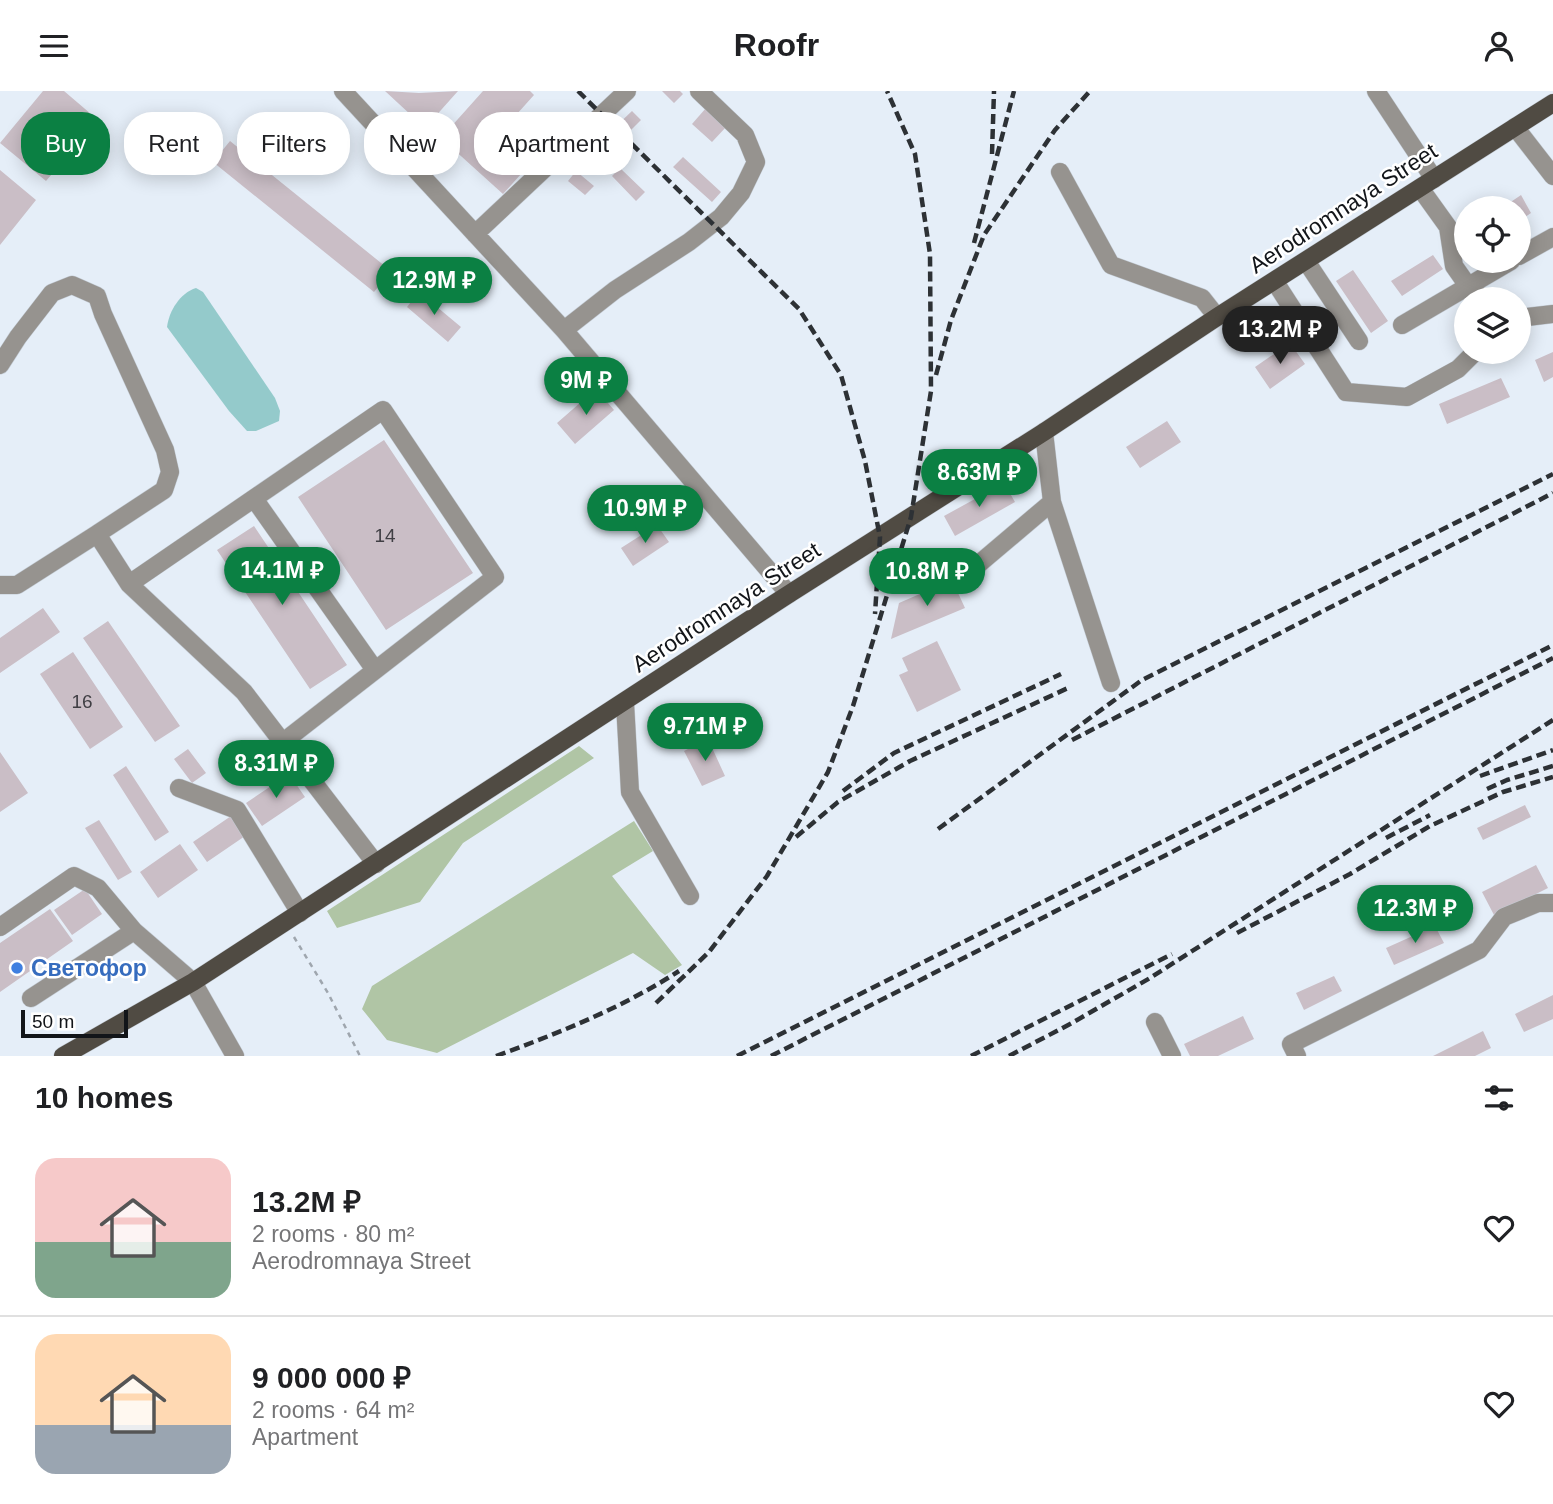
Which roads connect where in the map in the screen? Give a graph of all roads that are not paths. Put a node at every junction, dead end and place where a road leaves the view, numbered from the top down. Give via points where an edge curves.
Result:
1 (343, 91) edge
2 (627, 91) edge
3 (699, 91) edge
4 (1376, 91) edge
5 (1553, 103) edge
6 (1515, 127) junction
7 (1060, 172) dead end
8 (1553, 176) edge
9 (1427, 183) junction
10 (475, 235) junction
11 (1553, 237) edge
12 (1531, 249) edge
13 (1306, 261) junction
14 (1490, 273) edge
15 (1275, 282) junction
16 (1468, 286) junction
17 (1553, 314) edge
18 (1217, 317) junction
19 (1531, 317) edge
20 (1402, 325) dead end
21 (564, 330) junction
22 (1359, 341) dead end
23 (1463, 364) edge
24 (0, 365) edge
25 (1044, 432) junction
26 (255, 500) junction
27 (1052, 502) junction
28 (97, 534) junction
29 (974, 568) dead end
30 (129, 584) junction
31 (0, 585) edge
32 (789, 594) junction
33 (376, 670) junction
34 (1111, 683) dead end
35 (625, 703) junction
36 (283, 742) junction
37 (179, 788) dead end
38 (376, 863) junction
39 (690, 896) dead end
40 (1553, 902) edge
41 (292, 917) junction
42 (0, 927) edge
43 (134, 931) junction
44 (193, 982) junction
45 (31, 997) dead end
46 (1155, 1022) dead end
47 (1294, 1050) edge
48 (63, 1056) edge
49 (235, 1056) edge
50 (1172, 1056) edge

1 - 10 street
2 - 10 street
3 - 21 street via 745,135 756,162 741,193 721,217
4 - 9 street
5 - 6 main road, Aerodromnaya Street
6 - 8 street
6 - 9 main road, Aerodromnaya Street
7 - 18 street via 1111,265 1202,298
9 - 13 main road, Aerodromnaya Street
9 - 16 street via 1448,227 1454,266
10 - 21 street
11 - 12 street
13 - 15 main road, Aerodromnaya Street
13 - 22 street
14 - 16 street
15 - 18 main road, Aerodromnaya Street
15 - 23 street via 1346,392 1407,397
16 - 20 street
17 - 19 street
18 - 25 main road, Aerodromnaya Street
21 - 32 street
24 - 28 street via 52,293 72,285 97,296 165,450 170,472 164,490
25 - 27 street
25 - 32 main road, Aerodromnaya Street
26 - 30 street
26 - 33 street
26 - 33 street via 383,410 495,577
27 - 29 street
27 - 34 street
28 - 30 street
28 - 31 street via 17,586
30 - 36 street via 244,692
32 - 35 main road, Aerodromnaya Street
33 - 36 street
35 - 38 main road, Aerodromnaya Street
35 - 39 street via 630,792
36 - 38 street
37 - 41 street via 237,810
38 - 41 main road, Aerodromnaya Street
40 - 47 street via 1504,917 1479,950
41 - 44 main road, Aerodromnaya Street
42 - 43 street via 74,876 98,888
43 - 44 street
43 - 45 street
44 - 48 main road, Aerodromnaya Street
44 - 49 street
46 - 50 street

